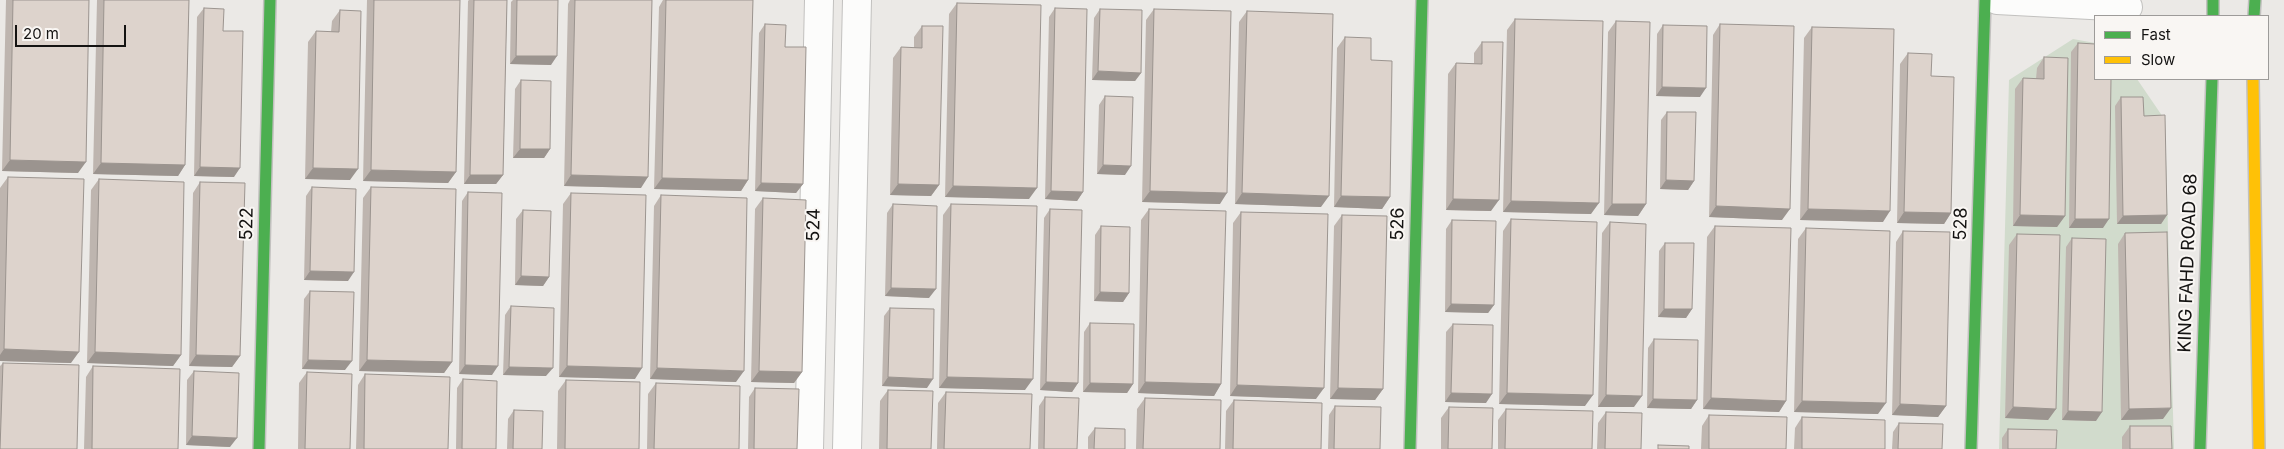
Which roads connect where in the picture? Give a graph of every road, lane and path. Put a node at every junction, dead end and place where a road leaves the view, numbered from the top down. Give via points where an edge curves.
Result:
1 (270, 0) edge
2 (819, 0) edge
3 (857, 0) edge
4 (1422, 0) edge
5 (1985, 0) edge
6 (1997, 0) edge
7 (2213, 0) edge
8 (2255, 0) edge
9 (2128, 7) dead end
10 (2213, 15) edge
11 (2254, 15) edge
12 (2212, 80) edge
13 (2253, 80) edge
14 (260, 449) edge
15 (809, 449) edge
16 (847, 449) edge
17 (1410, 449) edge
18 (1971, 449) edge
19 (2200, 449) edge
20 (2259, 449) edge

1 - 14 street, 522
2 - 15 street, 524
3 - 16 street
4 - 17 street, 526
5 - 18 street, 528
6 - 9 street
7 - 10 street
8 - 11 street
12 - 19 street, KING FAHD ROAD 68
13 - 20 street

